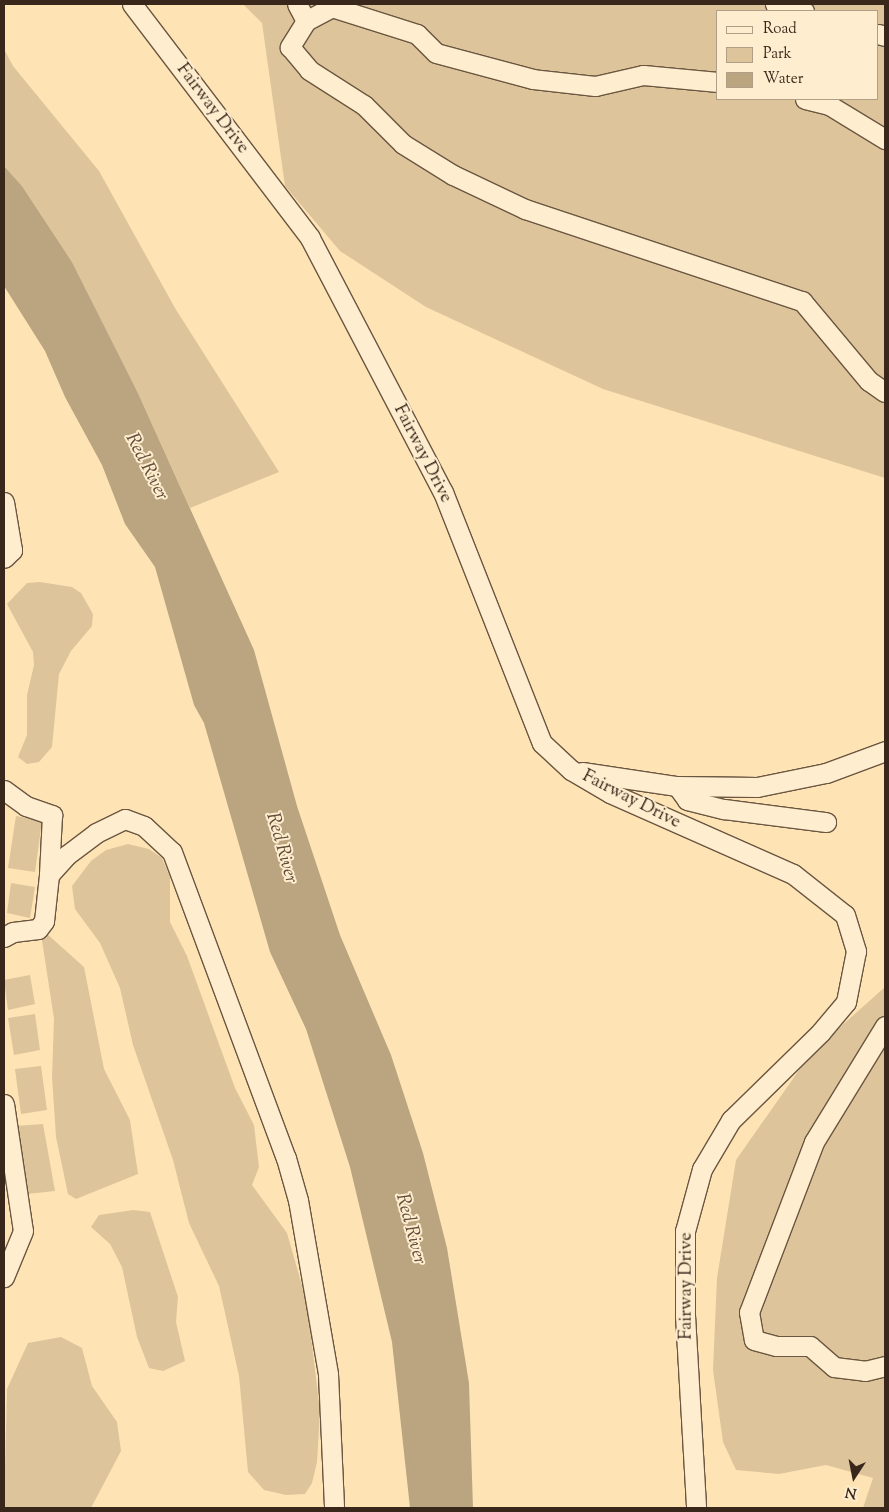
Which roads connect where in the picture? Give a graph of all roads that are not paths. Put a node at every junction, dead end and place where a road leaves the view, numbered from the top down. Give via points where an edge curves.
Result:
1 (132, 4) edge
2 (297, 4) edge
3 (776, 4) edge
4 (800, 10) edge
5 (306, 21) junction
6 (716, 82) edge
7 (809, 100) edge
8 (885, 139) edge
9 (885, 392) edge
10 (4, 502) edge
11 (4, 558) edge
12 (885, 751) edge
13 (571, 770) junction
14 (677, 786) junction
15 (4, 790) edge
16 (826, 822) dead end
17 (49, 875) junction
18 (4, 937) edge
19 (885, 1026) edge
20 (4, 1104) edge
21 (4, 1276) edge
22 (885, 1366) edge
23 (334, 1508) edge
24 (696, 1508) edge

1 - 13 street, Fairway Drive via 310,238 443,492 542,743
2 - 5 street
3 - 4 street
5 - 6 street via 332,7 417,34 436,53 533,79 595,86 644,76
5 - 9 street via 290,48 309,70 364,105 403,144 453,175 525,209 802,301 869,381
7 - 8 street via 829,105
10 - 11 street via 12,550
12 - 14 street via 779,786
13 - 14 street
13 - 24 street, Fairway Drive via 610,793 792,874 844,915 856,951 846,1002 821,1032 731,1120 702,1170 685,1231 685,1315
14 - 16 street via 687,800
15 - 17 street via 26,806 52,815
17 - 18 street via 44,921 38,929 14,932
17 - 23 street via 89,838 125,819 144,826 172,852 286,1158 298,1200 328,1374
19 - 22 street via 814,1142 749,1312 754,1340 776,1346 810,1346 834,1367 866,1371
20 - 21 street via 23,1231

